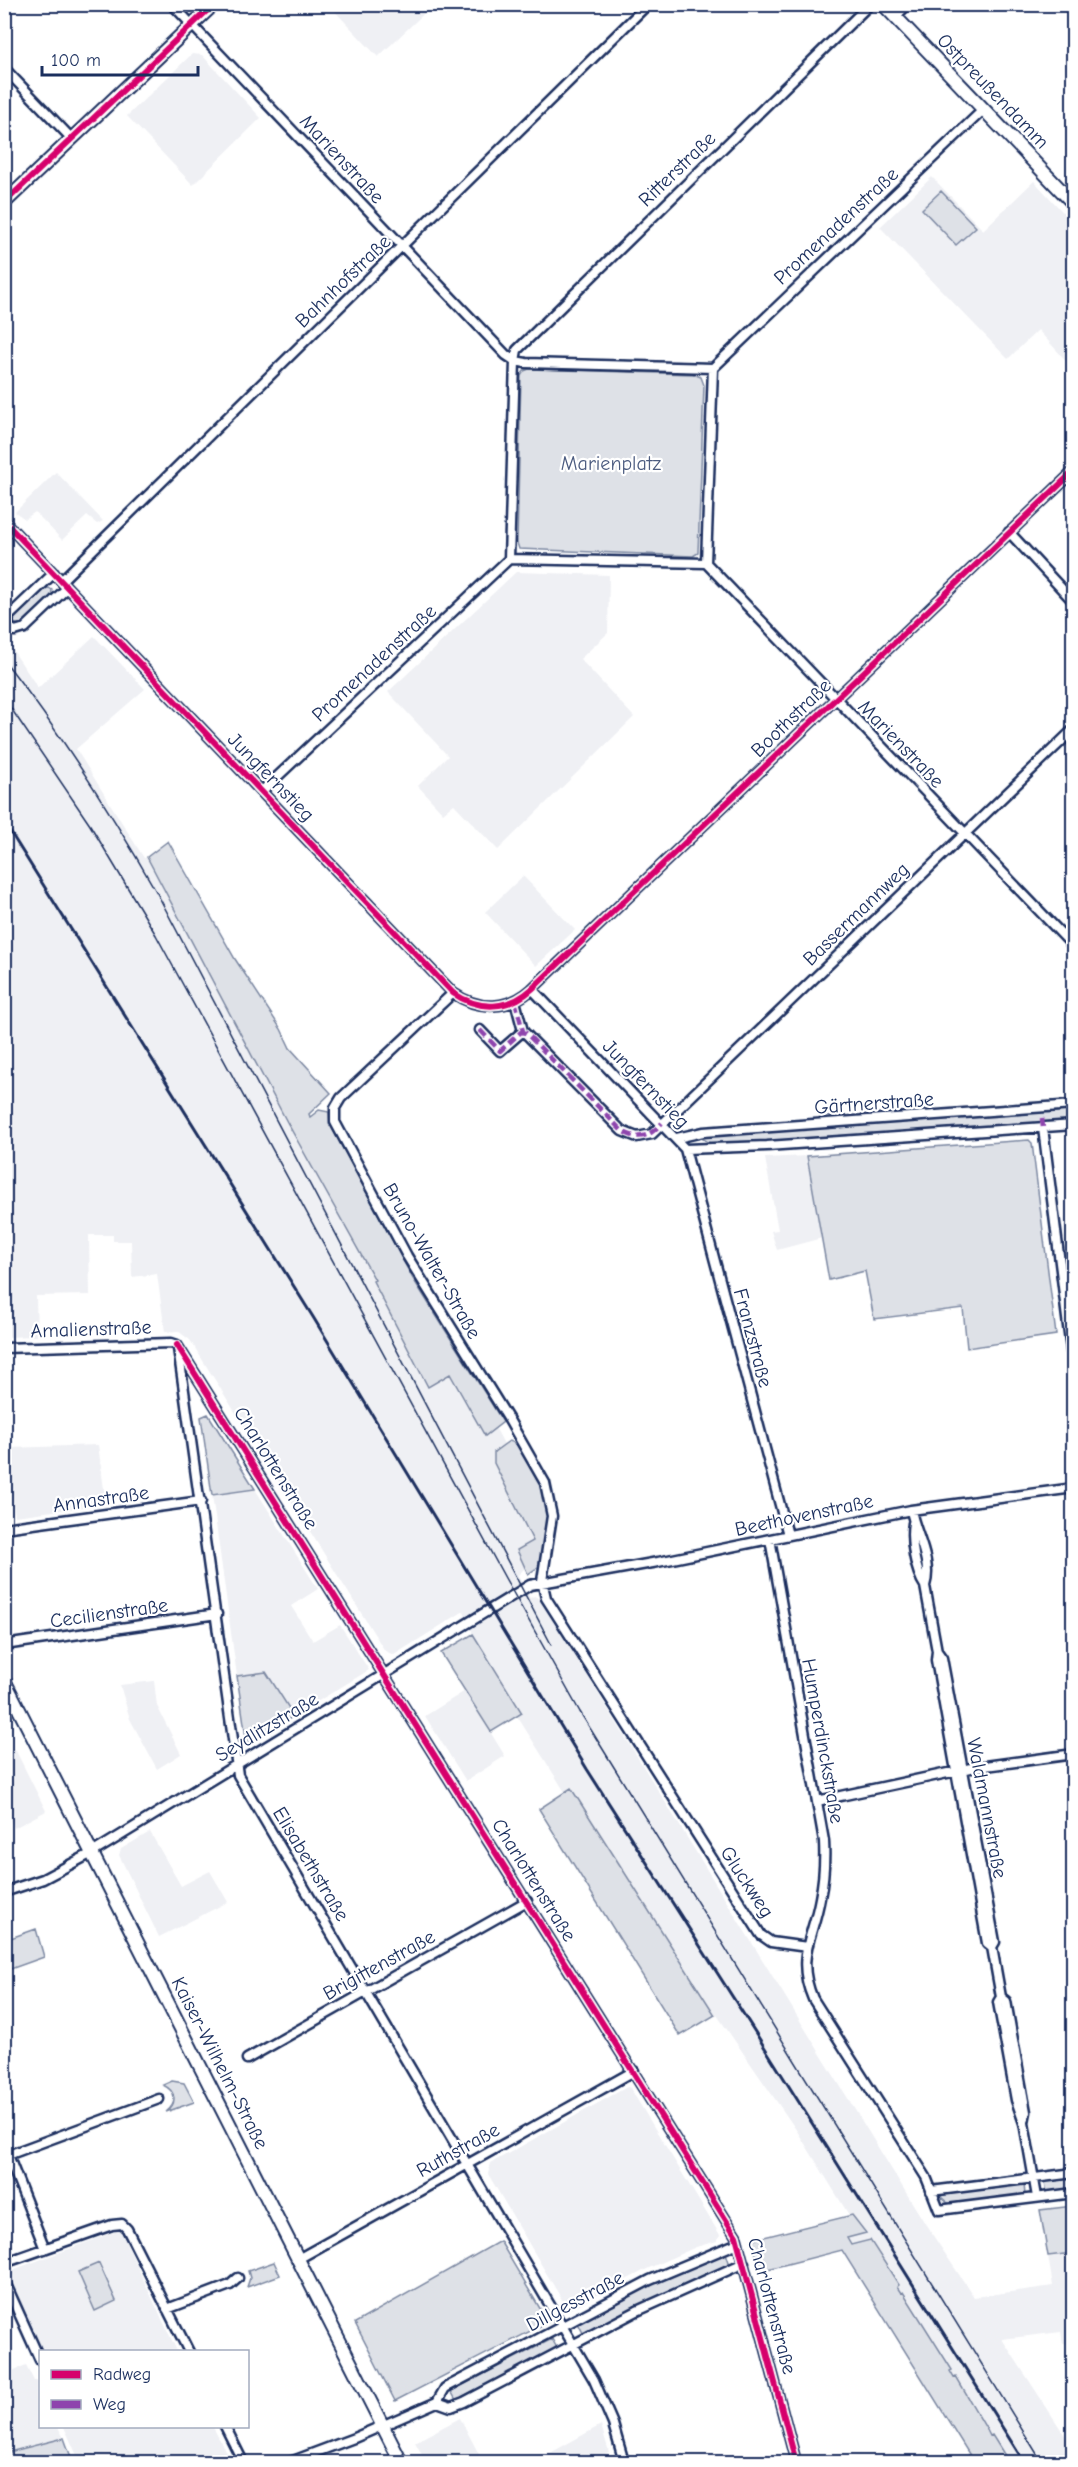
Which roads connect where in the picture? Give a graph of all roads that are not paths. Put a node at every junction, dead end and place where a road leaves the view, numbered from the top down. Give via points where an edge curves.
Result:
1 (172, 4) edge
2 (214, 4) edge
3 (648, 4) edge
4 (870, 4) edge
5 (883, 4) edge
6 (909, 4) edge
7 (896, 18) junction
8 (192, 25) junction
9 (4, 68) edge
10 (983, 110) junction
11 (72, 139) junction
12 (4, 203) edge
13 (1074, 204) edge
14 (402, 246) junction
15 (515, 361) junction
16 (713, 368) junction
17 (1074, 471) edge
18 (4, 521) edge
19 (1009, 532) junction
20 (509, 560) junction
21 (706, 563) junction
22 (54, 573) junction
23 (64, 584) junction
24 (1074, 602) edge
25 (835, 698) junction
26 (1074, 729) edge
27 (262, 791) junction
28 (964, 834) junction
29 (1074, 947) edge
30 (532, 989) junction
31 (453, 993) junction
32 (515, 1001) junction
33 (480, 1030) dead end
34 (523, 1032) junction
35 (1074, 1104) edge
36 (662, 1123) junction
37 (1074, 1125) edge
38 (1043, 1128) junction
39 (677, 1138) junction
40 (685, 1149) junction
41 (177, 1345) junction
42 (4, 1348) edge
43 (1074, 1374) edge
44 (1074, 1488) edge
45 (201, 1501) junction
46 (911, 1510) junction
47 (4, 1528) edge
48 (788, 1535) junction
49 (770, 1539) junction
50 (542, 1581) junction
51 (217, 1614) junction
52 (4, 1645) edge
53 (385, 1674) junction
54 (4, 1680) edge
55 (1074, 1755) edge
56 (237, 1764) junction
57 (959, 1771) junction
58 (818, 1801) junction
59 (92, 1853) junction
60 (4, 1892) edge
61 (527, 1901) junction
62 (807, 1947) junction
63 (366, 1991) junction
64 (247, 2059) dead end
65 (634, 2070) junction
66 (159, 2100) dead end
67 (4, 2145) edge
68 (8, 2155) junction
69 (467, 2163) junction
70 (1074, 2173) edge
71 (1034, 2178) junction
72 (931, 2191) junction
73 (1074, 2193) edge
74 (1037, 2197) junction
75 (738, 2243) junction
76 (45, 2249) junction
77 (298, 2259) junction
78 (4, 2263) edge
79 (744, 2263) junction
80 (238, 2278) dead end
81 (4, 2280) edge
82 (167, 2310) junction
83 (563, 2326) junction
84 (574, 2345) junction
85 (188, 2350) edge
86 (39, 2358) edge
87 (437, 2402) junction
88 (382, 2425) junction
89 (226, 2428) edge
90 (243, 2463) edge
91 (290, 2463) edge
92 (401, 2463) edge
93 (624, 2463) edge
94 (796, 2463) edge

1 - 8 street, Marienstraße
2 - 8 main road
3 - 14 street, Bahnhofstraße
4 - 15 street, Ritterstraße via 517,350
5 - 7 main road, Ostpreußendamm
6 - 7 street
7 - 10 main road, Ostpreußendamm
8 - 11 main road
8 - 14 street, Marienstraße
9 - 11 street
10 - 13 main road, Ostpreußendamm
10 - 16 street, Promenadenstraße
11 - 12 main road
14 - 15 street, Marienstraße
14 - 23 street, Bahnhofstraße
15 - 16 street
15 - 20 street
16 - 21 street
17 - 19 street, Boothstraße
18 - 22 street, Jungfernstieg
19 - 24 street
19 - 25 street, Boothstraße
20 - 21 street
20 - 27 street, Promenadenstraße
21 - 25 street, Marienstraße
22 - 23 street, Jungfernstieg
22 - 23 street via 9,616 7,624 11,630 25,628
23 - 27 street, Jungfernstieg
25 - 28 street, Marienstraße
25 - 30 street, Boothstraße
26 - 28 street, Bassermannweg
27 - 31 street, Jungfernstieg
28 - 29 street, Marienstraße
28 - 36 street, Bassermannweg
30 - 32 street, Jungfernstieg
30 - 36 street, Jungfernstieg
31 - 32 street, Jungfernstieg via 467,1003 483,1006
31 - 50 street, Bruno-Walter-Straße via 340,1098 335,1122 407,1256 545,1484 552,1527
32 - 34 street
33 - 34 street via 500,1051
34 - 36 street, Bassermannweg via 622,1131 646,1137
35 - 39 street, Gärtnerstraße via 703,1132
36 - 39 street, Jungfernstieg
37 - 38 street, Gärtnerstraße
38 - 40 street, Gärtnerstraße
38 - 43 street
39 - 40 street, Jungfernstieg
40 - 48 street, Franzstraße
41 - 42 street, Amalienstraße
41 - 45 street, Elisabethstraße
41 - 53 street, Charlottenstraße
44 - 46 street, Beethovenstraße
45 - 47 street, Annastraße
45 - 51 street, Elisabethstraße
46 - 48 street, Beethovenstraße
46 - 57 street, Waldmannstraße via 911,1533 920,1580 925,1586
48 - 49 street, Beethovenstraße
49 - 50 street, Beethovenstraße
49 - 58 street, Humperdinckstraße
50 - 53 street, Seydlitzstraße
50 - 62 street, Gluckweg via 546,1598 761,1935 771,1942
51 - 52 street, Cecilienstraße
51 - 56 street, Elisabethstraße
53 - 56 street, Seydlitzstraße
53 - 61 street, Charlottenstraße
54 - 59 main road, Kaiser-Wilhelm-Straße
55 - 57 street
56 - 59 street, Seydlitzstraße
56 - 63 street, Elisabethstraße via 238,1775
57 - 58 street
57 - 71 street, Waldmannstraße via 987,1943 992,1947 1001,1997 1006,2001
58 - 62 street, Humperdinckstraße via 824,1870
59 - 60 street, Seydlitzstraße via 43,1879
59 - 77 main road, Kaiser-Wilhelm-Straße
61 - 63 street, Brigittenstraße
61 - 65 street, Charlottenstraße
62 - 72 street via 807,1985 821,2014 926,2177
63 - 64 street, Brigittenstraße
63 - 69 street, Elisabethstraße
65 - 69 street, Ruthstraße
65 - 75 street, Charlottenstraße
66 - 68 street
67 - 68 street
68 - 76 street
69 - 77 street, Ruthstraße
69 - 83 street, Elisabethstraße
70 - 71 street
71 - 72 street
71 - 74 street, Waldmannstraße
72 - 74 street via 939,2210
73 - 74 street
75 - 79 street, Charlottenstraße
75 - 83 street, Dillgesstraße via 650,2280
76 - 78 street
76 - 82 street via 122,2224
77 - 88 main road, Kaiser-Wilhelm-Straße
79 - 84 street, Dillgesstraße via 637,2311
79 - 94 street, Charlottenstraße
80 - 82 street via 230,2285
81 - 86 street
82 - 85 street
83 - 84 street, Elisabethstraße
83 - 87 street, Dillgesstraße via 445,2388
84 - 87 street, Dillgesstraße via 464,2402 451,2407
84 - 93 street, Elisabethstraße via 607,2409
87 - 88 street, Dillgesstraße
88 - 91 street, Dillgesstraße
88 - 92 main road, Kaiser-Wilhelm-Straße
89 - 90 street

